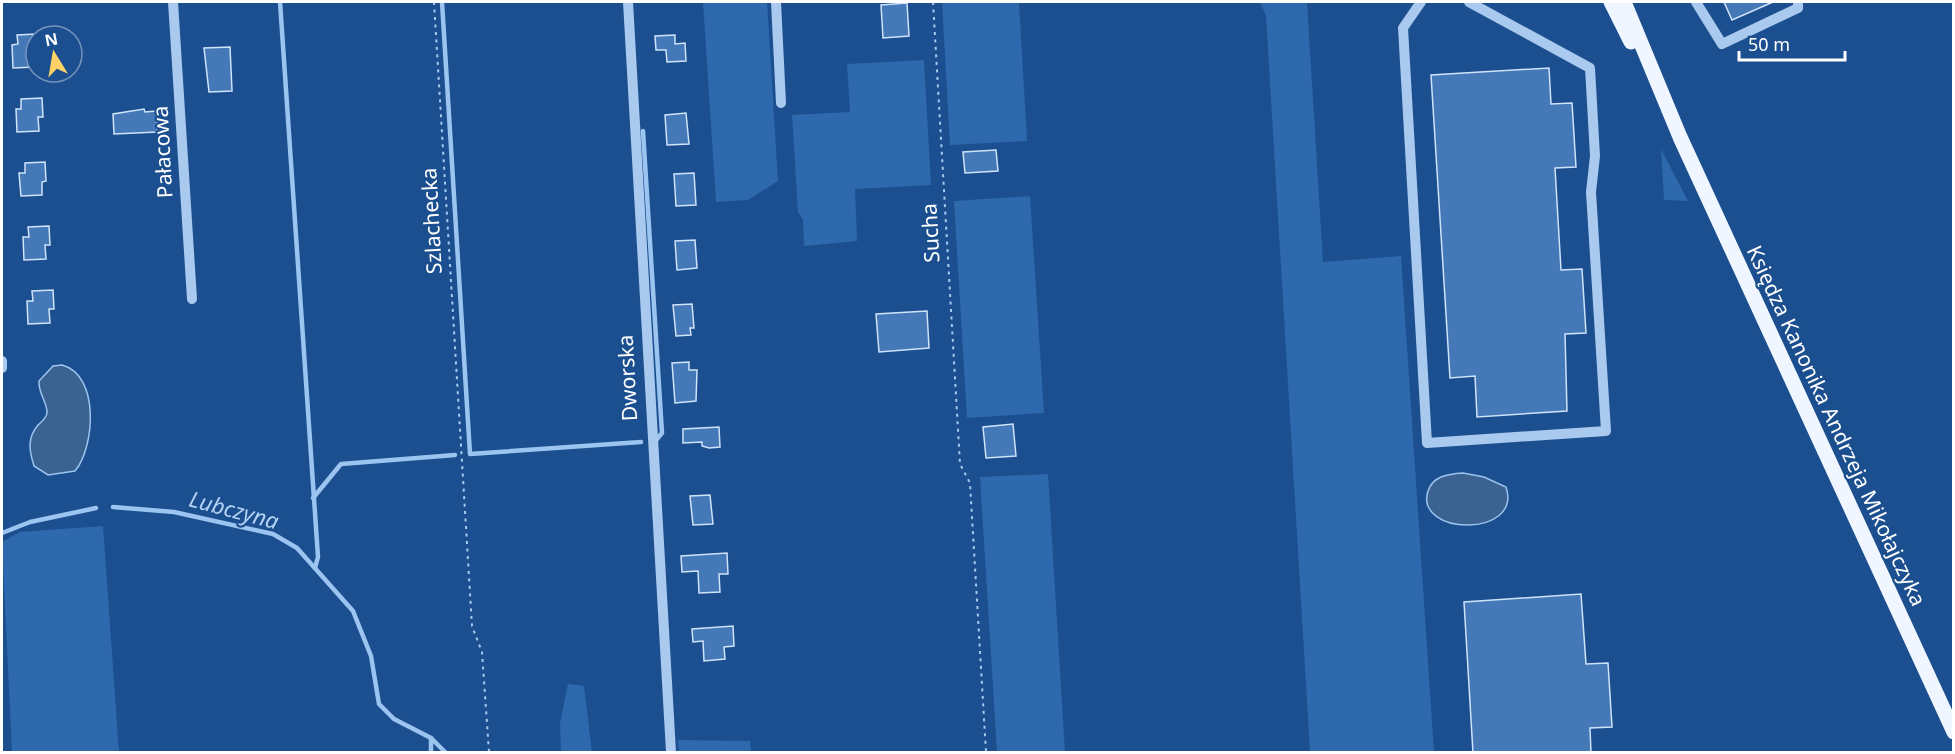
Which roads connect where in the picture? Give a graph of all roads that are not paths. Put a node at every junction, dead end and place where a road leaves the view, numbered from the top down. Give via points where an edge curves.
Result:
1 (173, 2) edge
2 (628, 2) edge
3 (776, 2) edge
4 (1420, 2) edge
5 (1469, 2) edge
6 (1611, 2) edge
7 (1624, 2) edge
8 (1696, 2) edge
9 (1798, 2) edge
10 (781, 103) dead end
11 (1680, 137) junction
12 (192, 299) dead end
13 (2, 361) edge
14 (2, 368) edge
15 (1953, 732) edge
16 (671, 753) edge

1 - 12 street, Pałacowa
2 - 16 street, Dworska
3 - 10 street
4 - 5 street via 1403,28 1427,443 1606,431 1591,192 1595,156 1590,68
6 - 11 main road, Księdza Kanonika Andrzeja Mikołajczyka
7 - 11 main road, Księdza Kanonika Andrzeja Mikołajczyka
8 - 9 street via 1722,44 1798,8
11 - 15 main road, Księdza Kanonika Andrzeja Mikołajczyka
13 - 14 street

